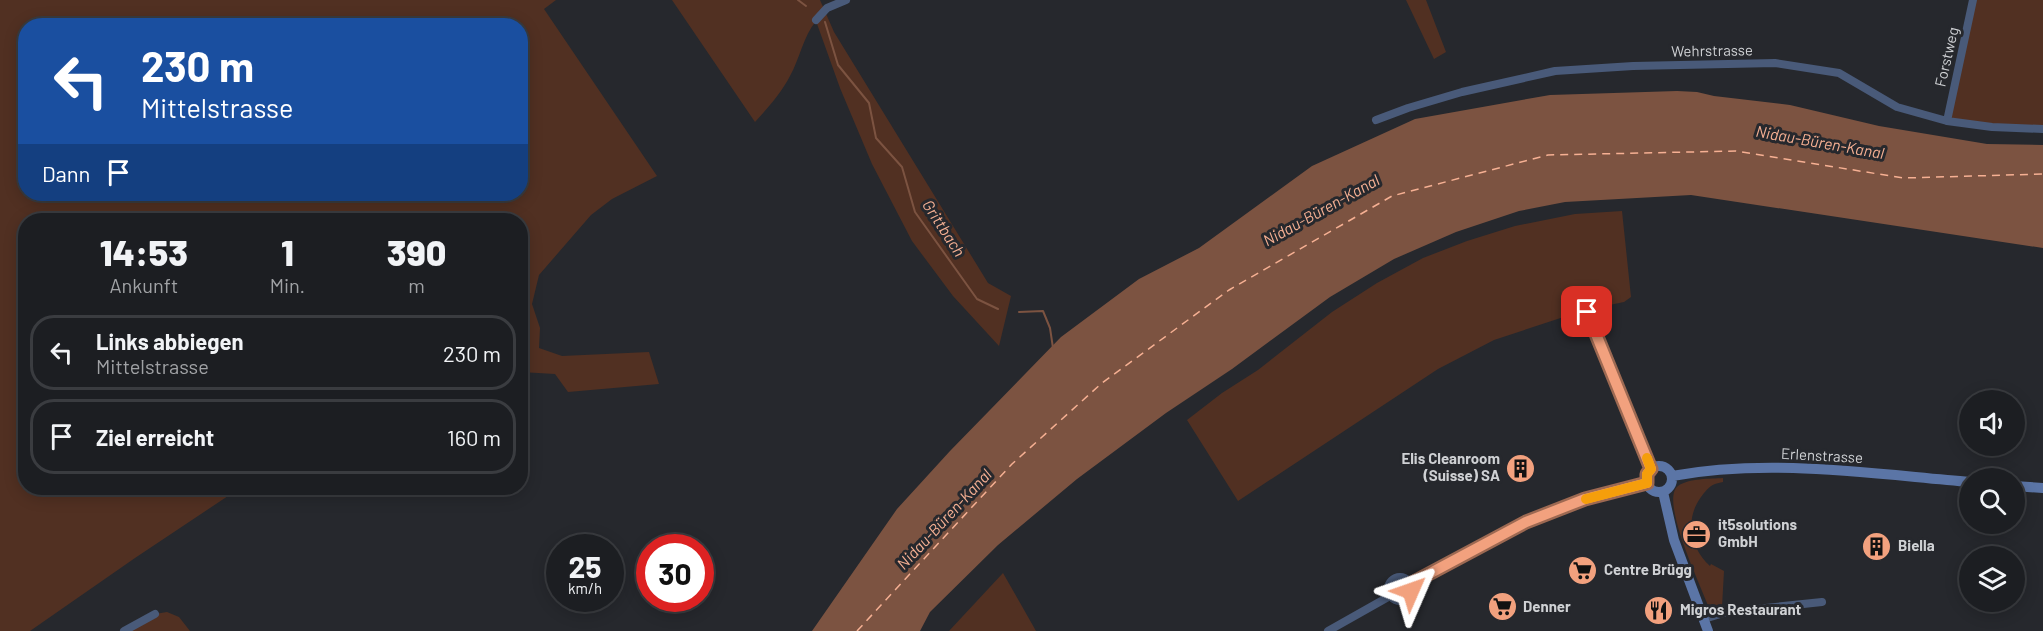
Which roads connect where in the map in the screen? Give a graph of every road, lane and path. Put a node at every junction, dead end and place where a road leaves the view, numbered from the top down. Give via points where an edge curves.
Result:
1 (846, 0) edge
2 (1973, 0) edge
3 (821, 14) dead end
4 (1376, 120) dead end
5 (1947, 121) junction
6 (2043, 129) edge
7 (1587, 312) dead end
8 (1651, 469) junction
9 (1672, 476) junction
10 (1959, 481) edge
11 (1647, 483) junction
12 (2025, 487) edge
13 (2043, 488) edge
14 (1663, 492) junction
15 (1410, 584) junction
16 (1390, 596) junction
17 (1822, 602) dead end
18 (156, 614) dead end
19 (1704, 618) junction
20 (124, 631) edge
21 (1328, 631) edge
22 (1708, 631) edge

1 - 3 street
2 - 5 street, Forstweg
4 - 5 street, Wehrstrasse via 1462,92 1555,71 1775,63 1839,73 1897,107
5 - 6 street, Wehrstrasse
7 - 8 street
8 - 9 main road via 1664,467
8 - 11 main road
9 - 10 main road, Erlenstrasse via 1770,468
9 - 14 main road via 1671,486
11 - 14 main road via 1653,491
11 - 15 main road via 1585,499 1526,522
12 - 13 main road
14 - 19 main road via 1674,540
15 - 16 street via 1411,591 1405,600
15 - 16 street via 1405,579 1394,579 1389,585
16 - 21 street
17 - 19 street
18 - 20 street
19 - 22 main road

